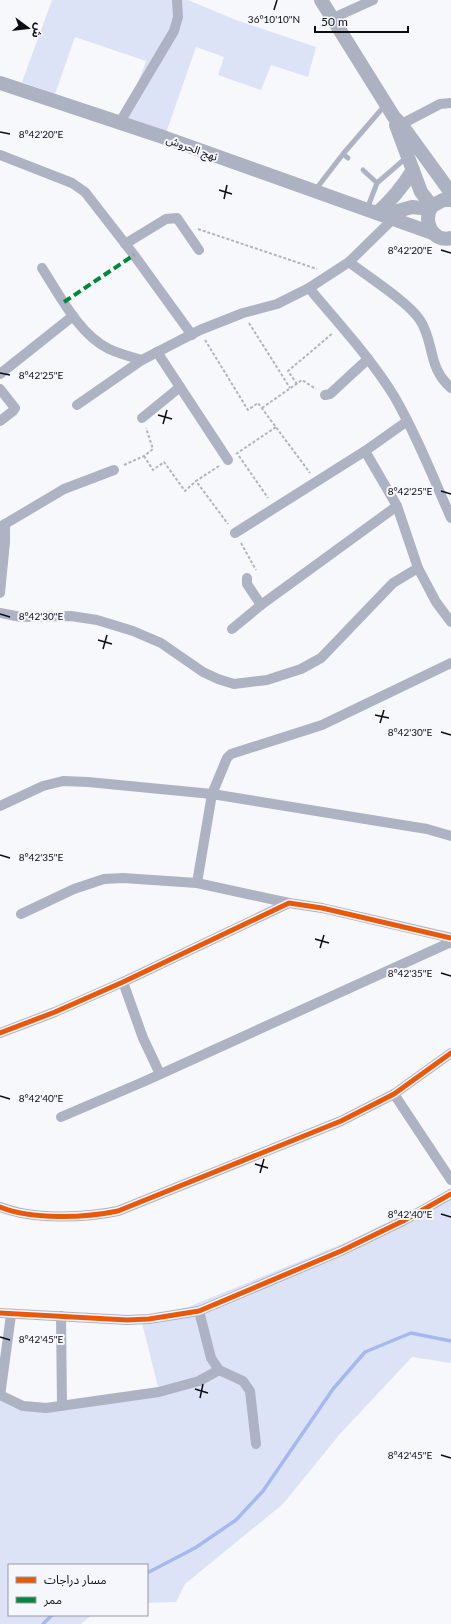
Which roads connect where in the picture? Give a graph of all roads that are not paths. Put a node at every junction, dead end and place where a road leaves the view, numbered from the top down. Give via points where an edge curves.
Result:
1 (177, 0) edge
2 (321, 0) edge
3 (373, 0) edge
4 (331, 19) junction
5 (0, 83) edge
6 (451, 103) edge
7 (386, 104) junction
8 (120, 122) junction
9 (397, 123) junction
10 (343, 154) junction
11 (0, 155) edge
12 (408, 156) junction
13 (348, 158) dead end
14 (363, 170) dead end
15 (413, 170) junction
16 (377, 183) junction
17 (315, 191) junction
18 (451, 193) edge
19 (451, 200) edge
20 (432, 207) junction
21 (383, 213) junction
22 (446, 238) edge
23 (125, 244) junction
24 (199, 250) dead end
25 (348, 262) junction
26 (42, 268) dead end
27 (309, 288) junction
28 (73, 316) junction
29 (196, 332) junction
30 (157, 352) junction
31 (368, 359) junction
32 (142, 360) junction
33 (0, 374) edge
34 (180, 387) junction
35 (451, 388) edge
36 (0, 389) edge
37 (325, 395) road end
38 (77, 405) dead end
39 (142, 418) road end
40 (0, 421) edge
41 (406, 422) junction
42 (365, 451) junction
43 (228, 460) road end
44 (114, 470) road end
45 (397, 506) junction
46 (451, 518) edge
47 (2, 526) edge
48 (235, 533) road end
49 (418, 568) junction
50 (247, 578) road end
51 (0, 593) edge
52 (261, 605) junction
53 (0, 613) edge
54 (451, 622) edge
55 (232, 630) dead end
56 (451, 664) edge
57 (212, 794) junction
58 (0, 806) edge
59 (451, 836) edge
60 (197, 883) junction
61 (289, 903) junction
62 (21, 914) dead end
63 (451, 938) edge
64 (451, 942) edge
65 (123, 982) junction
66 (0, 1033) edge
67 (451, 1053) edge
68 (160, 1074) junction
69 (394, 1094) junction
70 (61, 1117) dead end
71 (451, 1180) edge
72 (451, 1194) edge
73 (0, 1208) edge
74 (199, 1311) junction
75 (0, 1313) edge
76 (11, 1315) junction
77 (61, 1316) junction
78 (219, 1370) junction
79 (0, 1396) edge
80 (62, 1405) junction
81 (256, 1444) dead end

1 - 8 street via 178,17 174,31
2 - 4 street
3 - 4 street
4 - 7 street
5 - 8 street, نهج الحروش
6 - 9 street via 440,104
7 - 9 street
7 - 10 lane
8 - 17 street, نهج الحروش
9 - 12 street
9 - 18 street
10 - 13 lane
10 - 17 lane
11 - 23 street via 72,184 85,192
12 - 15 street
12 - 16 lane
14 - 16 lane
15 - 20 street via 421,192
15 - 21 street
16 - 21 lane
17 - 21 street, نهج الحروش
19 - 20 street via 443,200
20 - 21 street
20 - 22 street via 428,214 428,225
21 - 22 street, نهج الحروش via 420,230
21 - 25 street
23 - 24 street via 166,219 177,218
23 - 29 street
25 - 27 street
25 - 35 street via 420,320 436,369
26 - 28 street
27 - 29 street via 277,304 243,313
27 - 31 street
28 - 32 street via 108,349
28 - 33 street
29 - 30 street
30 - 32 street
30 - 34 street
31 - 37 street via 330,394
31 - 41 street via 394,397
32 - 38 street
34 - 39 street
34 - 43 street
36 - 40 street via 15,408
41 - 42 street
41 - 46 street
42 - 45 street
42 - 48 street
44 - 47 street via 64,489
45 - 49 street
45 - 52 street
47 - 51 street via 5,542
49 - 53 street via 393,583 321,658 301,669 267,680 234,684 203,672 160,643 133,631 97,620 71,616 21,617
49 - 54 street via 436,602
50 - 52 street via 247,584
52 - 55 street
56 - 57 street via 322,725 235,751 227,758
57 - 58 street via 63,781 43,786
57 - 59 street via 427,829
57 - 60 street
60 - 61 street
60 - 62 street via 104,879 74,889
61 - 63 street via 322,908
61 - 65 street
64 - 68 street
65 - 66 street
65 - 68 street via 143,1038
67 - 69 street
68 - 70 street
69 - 71 street
69 - 73 street via 341,1121 118,1211 98,1215 54,1216 11,1212
72 - 74 street via 341,1251
74 - 77 street via 127,1320
74 - 78 street via 211,1358
75 - 76 street
76 - 77 street
76 - 79 street
77 - 80 street
78 - 80 street via 199,1382 159,1392
78 - 81 street via 247,1385 250,1390
79 - 80 street via 23,1406 46,1408

